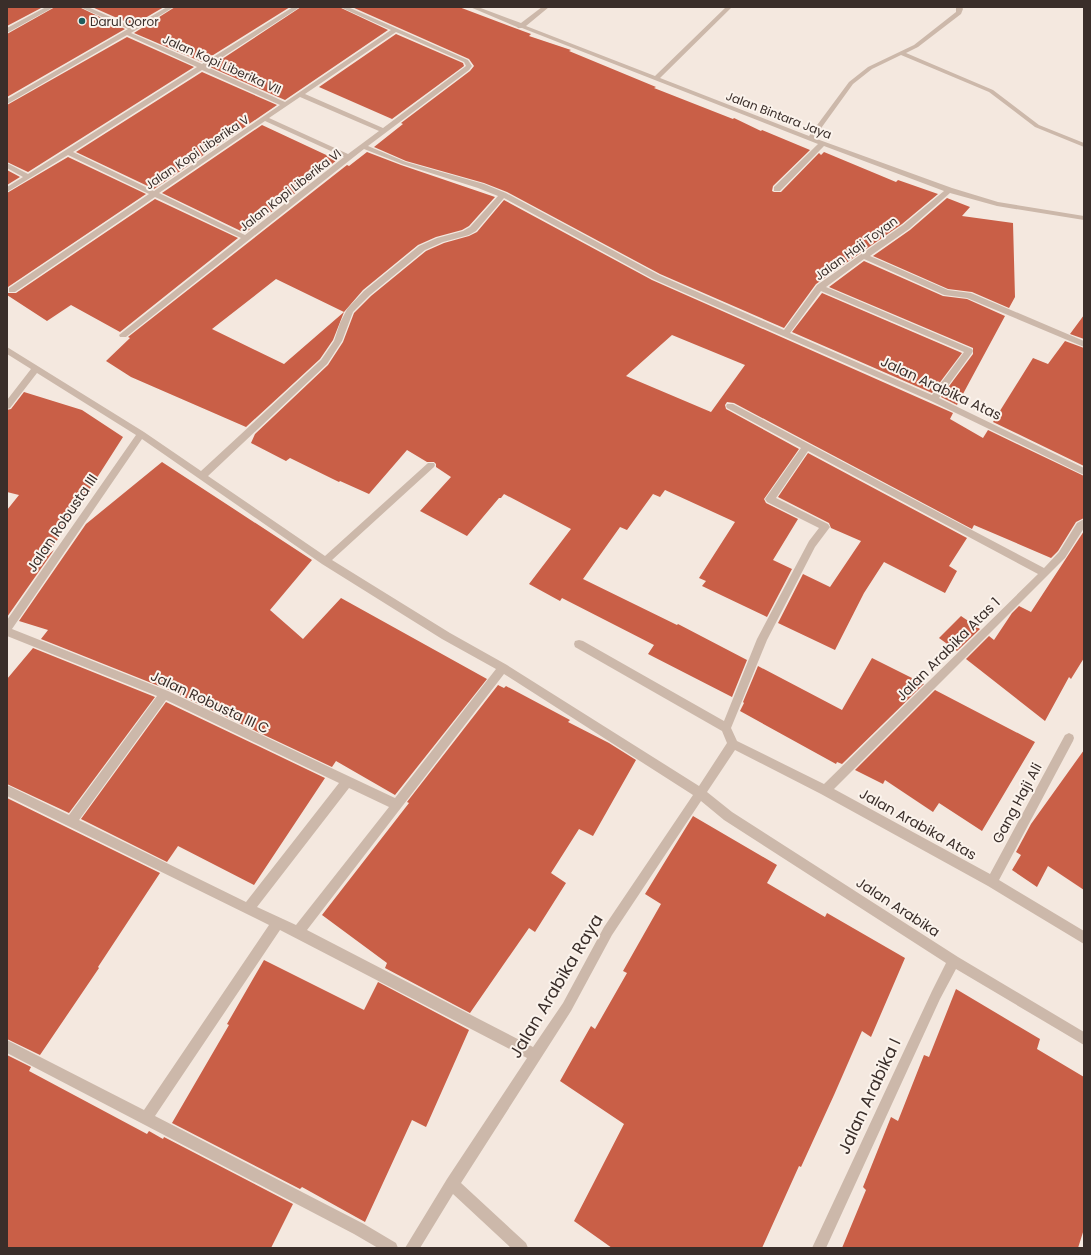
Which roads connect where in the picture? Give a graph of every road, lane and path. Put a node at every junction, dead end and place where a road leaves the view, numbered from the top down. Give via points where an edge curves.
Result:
1 (52, 7) edge
2 (83, 7) edge
3 (171, 7) edge
4 (297, 7) edge
5 (343, 7) edge
6 (473, 7) edge
7 (546, 7) edge
8 (729, 7) edge
9 (961, 8) edge
10 (520, 27) junction
11 (134, 29) junction
12 (395, 30) junction
13 (7, 31) edge
14 (127, 33) junction
15 (901, 53) junction
16 (202, 67) junction
17 (656, 78) junction
18 (301, 95) junction
19 (7, 102) edge
20 (286, 104) junction
21 (265, 119) junction
22 (384, 131) junction
23 (810, 139) junction
24 (822, 144) junction
25 (1084, 145) edge
26 (363, 146) junction
27 (68, 152) junction
28 (349, 157) junction
29 (7, 165) edge
30 (28, 177) junction
31 (777, 189) dead end
32 (7, 190) edge
33 (949, 190) junction
34 (155, 194) junction
35 (503, 195) junction
36 (1084, 218) edge
37 (246, 238) junction
38 (864, 256) junction
39 (820, 287) junction
40 (12, 290) dead end
41 (785, 334) junction
42 (123, 335) dead end
43 (1084, 344) edge
44 (7, 350) edge
45 (36, 368) junction
46 (934, 399) junction
47 (7, 406) edge
48 (730, 406) dead end
49 (140, 434) junction
50 (807, 446) junction
51 (431, 465) dead end
52 (1084, 472) edge
53 (202, 476) junction
54 (1084, 523) edge
55 (325, 561) junction
56 (1045, 573) junction
57 (7, 628) edge
58 (7, 632) edge
59 (579, 644) dead end
60 (503, 668) junction
61 (164, 694) junction
62 (726, 728) junction
63 (1069, 738) dead end
64 (732, 744) junction
65 (347, 782) junction
66 (7, 790) edge
67 (825, 790) junction
68 (700, 793) junction
69 (397, 806) junction
70 (71, 822) junction
71 (992, 882) junction
72 (248, 909) junction
73 (278, 923) junction
74 (298, 932) junction
75 (1084, 938) edge
76 (954, 961) junction
77 (1084, 1039) edge
78 (7, 1046) edge
79 (535, 1055) junction
80 (146, 1118) junction
81 (452, 1184) junction
82 (391, 1248) edge
83 (412, 1248) edge
84 (521, 1248) edge
85 (819, 1248) edge

1 - 13 street
2 - 11 street
3 - 11 street
4 - 16 street
5 - 12 street
6 - 10 street, Jalan Bintara Jaya
7 - 10 street
8 - 17 street
9 - 15 street via 955,17 922,42
10 - 17 street, Jalan Bintara Jaya
11 - 14 street
12 - 18 street, Jalan Kopi Liberika V
12 - 22 street, Jalan Kopi Liberika VI via 468,63 467,69
14 - 16 street, Jalan Kopi Liberika VII
14 - 19 street
15 - 23 street via 870,68 851,83
15 - 25 street via 991,91 1037,126
16 - 20 street, Jalan Kopi Liberika VII
16 - 27 street
17 - 23 street, Jalan Bintara Jaya
18 - 20 street, Jalan Kopi Liberika V
18 - 22 street
20 - 21 street, Jalan Kopi Liberika V
21 - 28 street
21 - 34 street, Jalan Kopi Liberika V
22 - 26 street, Jalan Kopi Liberika VI
23 - 24 street, Jalan Bintara Jaya
24 - 31 street
24 - 33 street, Jalan Bintara Jaya
26 - 28 street, Jalan Kopi Liberika VI
26 - 35 street, Jalan Arabika Atas via 387,157
27 - 30 street
27 - 34 street
28 - 37 street, Jalan Kopi Liberika VI
29 - 30 street
30 - 32 street
33 - 36 street, Jalan Bintara Jaya via 997,204
33 - 38 street, Jalan Haji Toyan via 906,227
34 - 37 street
34 - 40 street, Jalan Kopi Liberika V
35 - 41 street, Jalan Arabika Atas via 656,276
35 - 53 street via 473,229 422,248 367,293 350,311 338,341 324,362
37 - 42 street, Jalan Kopi Liberika VI
38 - 39 street, Jalan Haji Toyan
38 - 43 street via 947,293 968,295
39 - 41 street, Jalan Haji Toyan
39 - 46 street via 969,350
41 - 46 street, Jalan Arabika Atas
44 - 45 street, Jalan Arabika
45 - 47 street
45 - 49 street, Jalan Arabika
46 - 52 street, Jalan Arabika Atas
48 - 50 street
49 - 53 street, Jalan Arabika
49 - 57 street, Jalan Robusta III
50 - 56 street
50 - 62 street via 770,499 825,527 812,544 762,639
51 - 55 street
53 - 55 street, Jalan Arabika
54 - 56 street, Jalan Arabika Atas 1 via 1062,555
55 - 60 street, Jalan Arabika
56 - 67 street, Jalan Arabika Atas 1
58 - 61 street, Jalan Robusta III C
59 - 62 street
60 - 68 street, Jalan Arabika
60 - 69 street
61 - 65 street, Jalan Robusta III C
61 - 70 street
62 - 64 street
63 - 71 street, Gang Haji Ali
64 - 67 street, Jalan Arabika Atas
64 - 68 street, Jalan Arabika Raya
65 - 69 street, Jalan Robusta III C
65 - 72 street
66 - 70 street
67 - 71 street, Jalan Arabika Atas
68 - 76 street, Jalan Arabika via 728,816
68 - 79 street, Jalan Arabika Raya via 608,931 567,1007
69 - 74 street
70 - 72 street
71 - 75 street, Jalan Arabika Atas
72 - 73 street
73 - 74 street
73 - 80 street
74 - 79 street
76 - 77 street, Jalan Arabika
76 - 85 street, Jalan Arabika I
78 - 80 street
79 - 81 street, Jalan Arabika Raya
80 - 82 street
81 - 83 street, Jalan Arabika Raya
81 - 84 street

